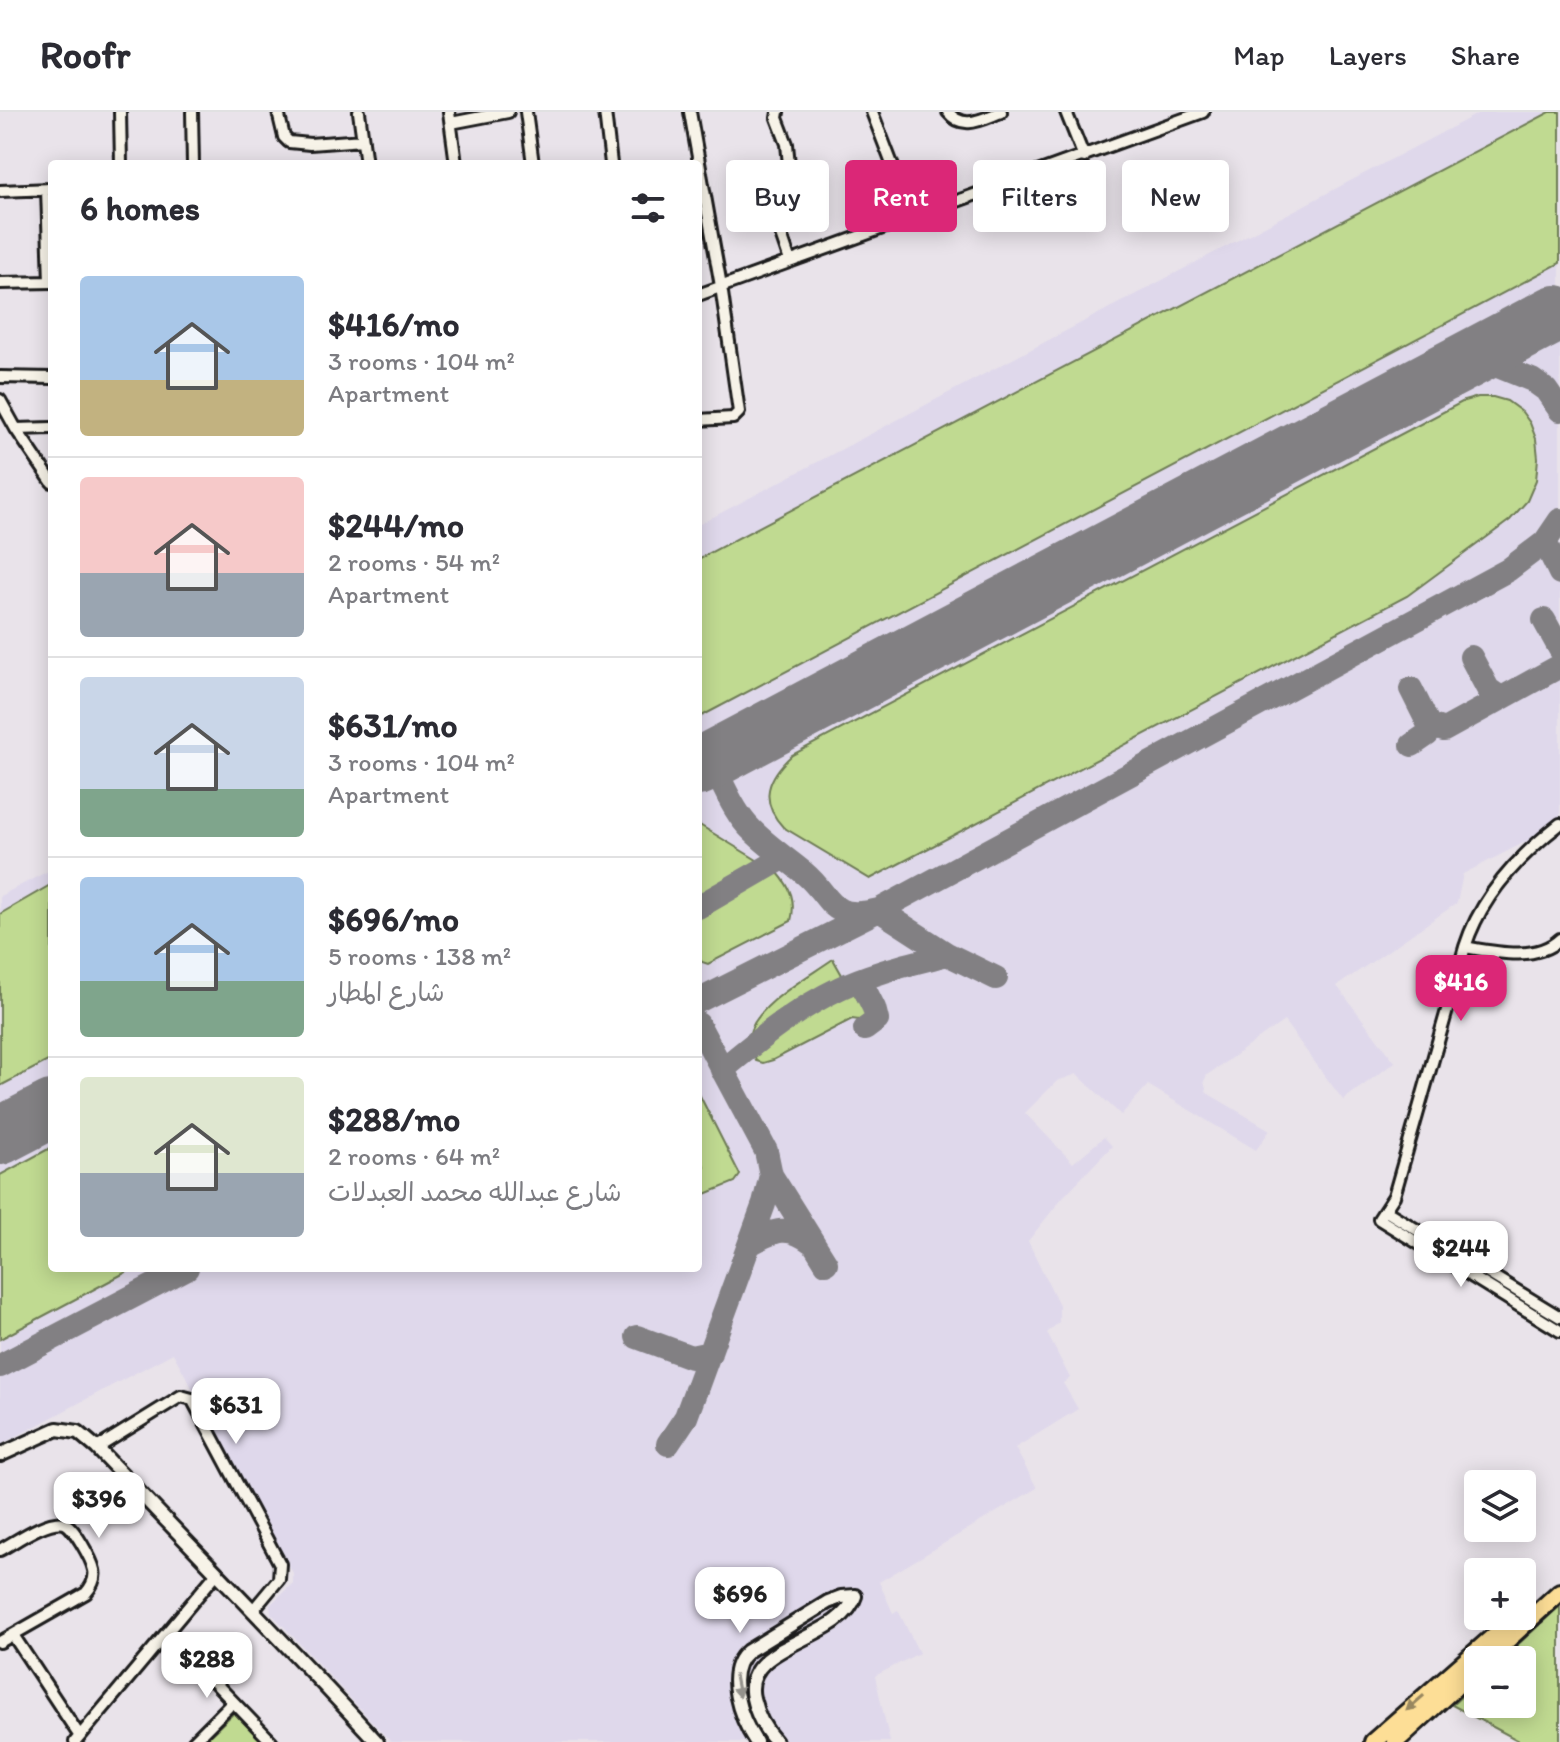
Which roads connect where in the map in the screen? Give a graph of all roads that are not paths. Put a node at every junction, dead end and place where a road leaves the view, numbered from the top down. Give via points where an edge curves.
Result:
1 (120, 112) edge
2 (192, 112) edge
3 (278, 112) edge
4 (359, 112) edge
5 (508, 112) edge
6 (526, 112) edge
7 (605, 112) edge
8 (690, 112) edge
9 (778, 112) edge
10 (872, 112) edge
11 (948, 112) edge
12 (1001, 112) edge
13 (1066, 112) edge
14 (1203, 112) edge
15 (450, 117) edge
16 (363, 140) junction
17 (1084, 157) junction
18 (121, 160) edge
19 (193, 160) edge
20 (366, 160) edge
21 (455, 160) edge
22 (532, 160) edge
23 (611, 160) edge
24 (699, 160) edge
25 (890, 160) edge
26 (702, 179) edge
27 (48, 189) edge
28 (0, 191) edge
29 (957, 201) edge
30 (869, 232) edge
31 (790, 261) junction
32 (48, 282) edge
33 (0, 283) edge
34 (721, 286) junction
35 (702, 293) edge
36 (0, 377) edge
37 (48, 378) edge
38 (0, 400) edge
39 (4, 419) edge
40 (702, 420) edge
41 (48, 428) edge
42 (16, 429) junction
43 (48, 476) edge
44 (1560, 824) edge
45 (1560, 939) edge
46 (1465, 947) junction
47 (1383, 1215) junction
48 (1560, 1317) edge
49 (1560, 1331) edge
50 (97, 1448) junction
51 (0, 1455) edge
52 (0, 1550) edge
53 (216, 1574) junction
54 (1560, 1577) edge
55 (1560, 1592) edge
56 (1536, 1599) edge
57 (254, 1609) junction
58 (1501, 1630) edge
59 (167, 1633) junction
60 (13, 1635) junction
61 (0, 1642) edge
62 (1500, 1646) edge
63 (1464, 1679) edge
64 (233, 1702) junction
65 (751, 1716) junction
66 (77, 1738) edge
67 (193, 1742) edge
68 (272, 1742) edge
69 (377, 1742) edge
70 (758, 1742) edge
71 (768, 1742) edge
72 (776, 1742) edge
73 (1373, 1742) edge
74 (1395, 1742) edge

1 - 18 street
2 - 19 street
3 - 16 street via 289,142
4 - 16 street
5 - 15 street
6 - 22 street
7 - 23 street
8 - 24 street
9 - 31 street via 789,165 768,185 768,196
10 - 25 street
11 - 12 street via 955,120 970,123
13 - 17 street
14 - 17 street
15 - 21 street
16 - 20 street
17 - 29 street
26 - 34 street
27 - 28 street
30 - 31 street
31 - 34 street
32 - 33 street
34 - 35 street
34 - 40 street via 739,412 733,418
36 - 37 street
38 - 39 street
39 - 42 street
41 - 42 street
42 - 43 street
44 - 46 street via 1489,896
45 - 46 street via 1536,952
46 - 47 street via 1394,1196
47 - 48 street
47 - 49 street
50 - 51 street via 78,1432 57,1429
50 - 53 street
50 - 57 street via 181,1396 192,1399 280,1564 279,1579
52 - 60 street via 47,1525 64,1523 73,1528 95,1570 86,1593
53 - 57 street
53 - 59 street
54 - 56 main road
55 - 62 main road
57 - 69 street
58 -> 73 main road
59 - 64 street
59 - 66 street
60 - 61 street
60 - 66 street
63 - 74 main road
64 - 67 street
64 - 68 street
65 -> 65 street via 751,1683 758,1668 844,1614 855,1596 834,1599 742,1656 734,1676
65 - 70 street
65 - 72 street
70 - 71 street

